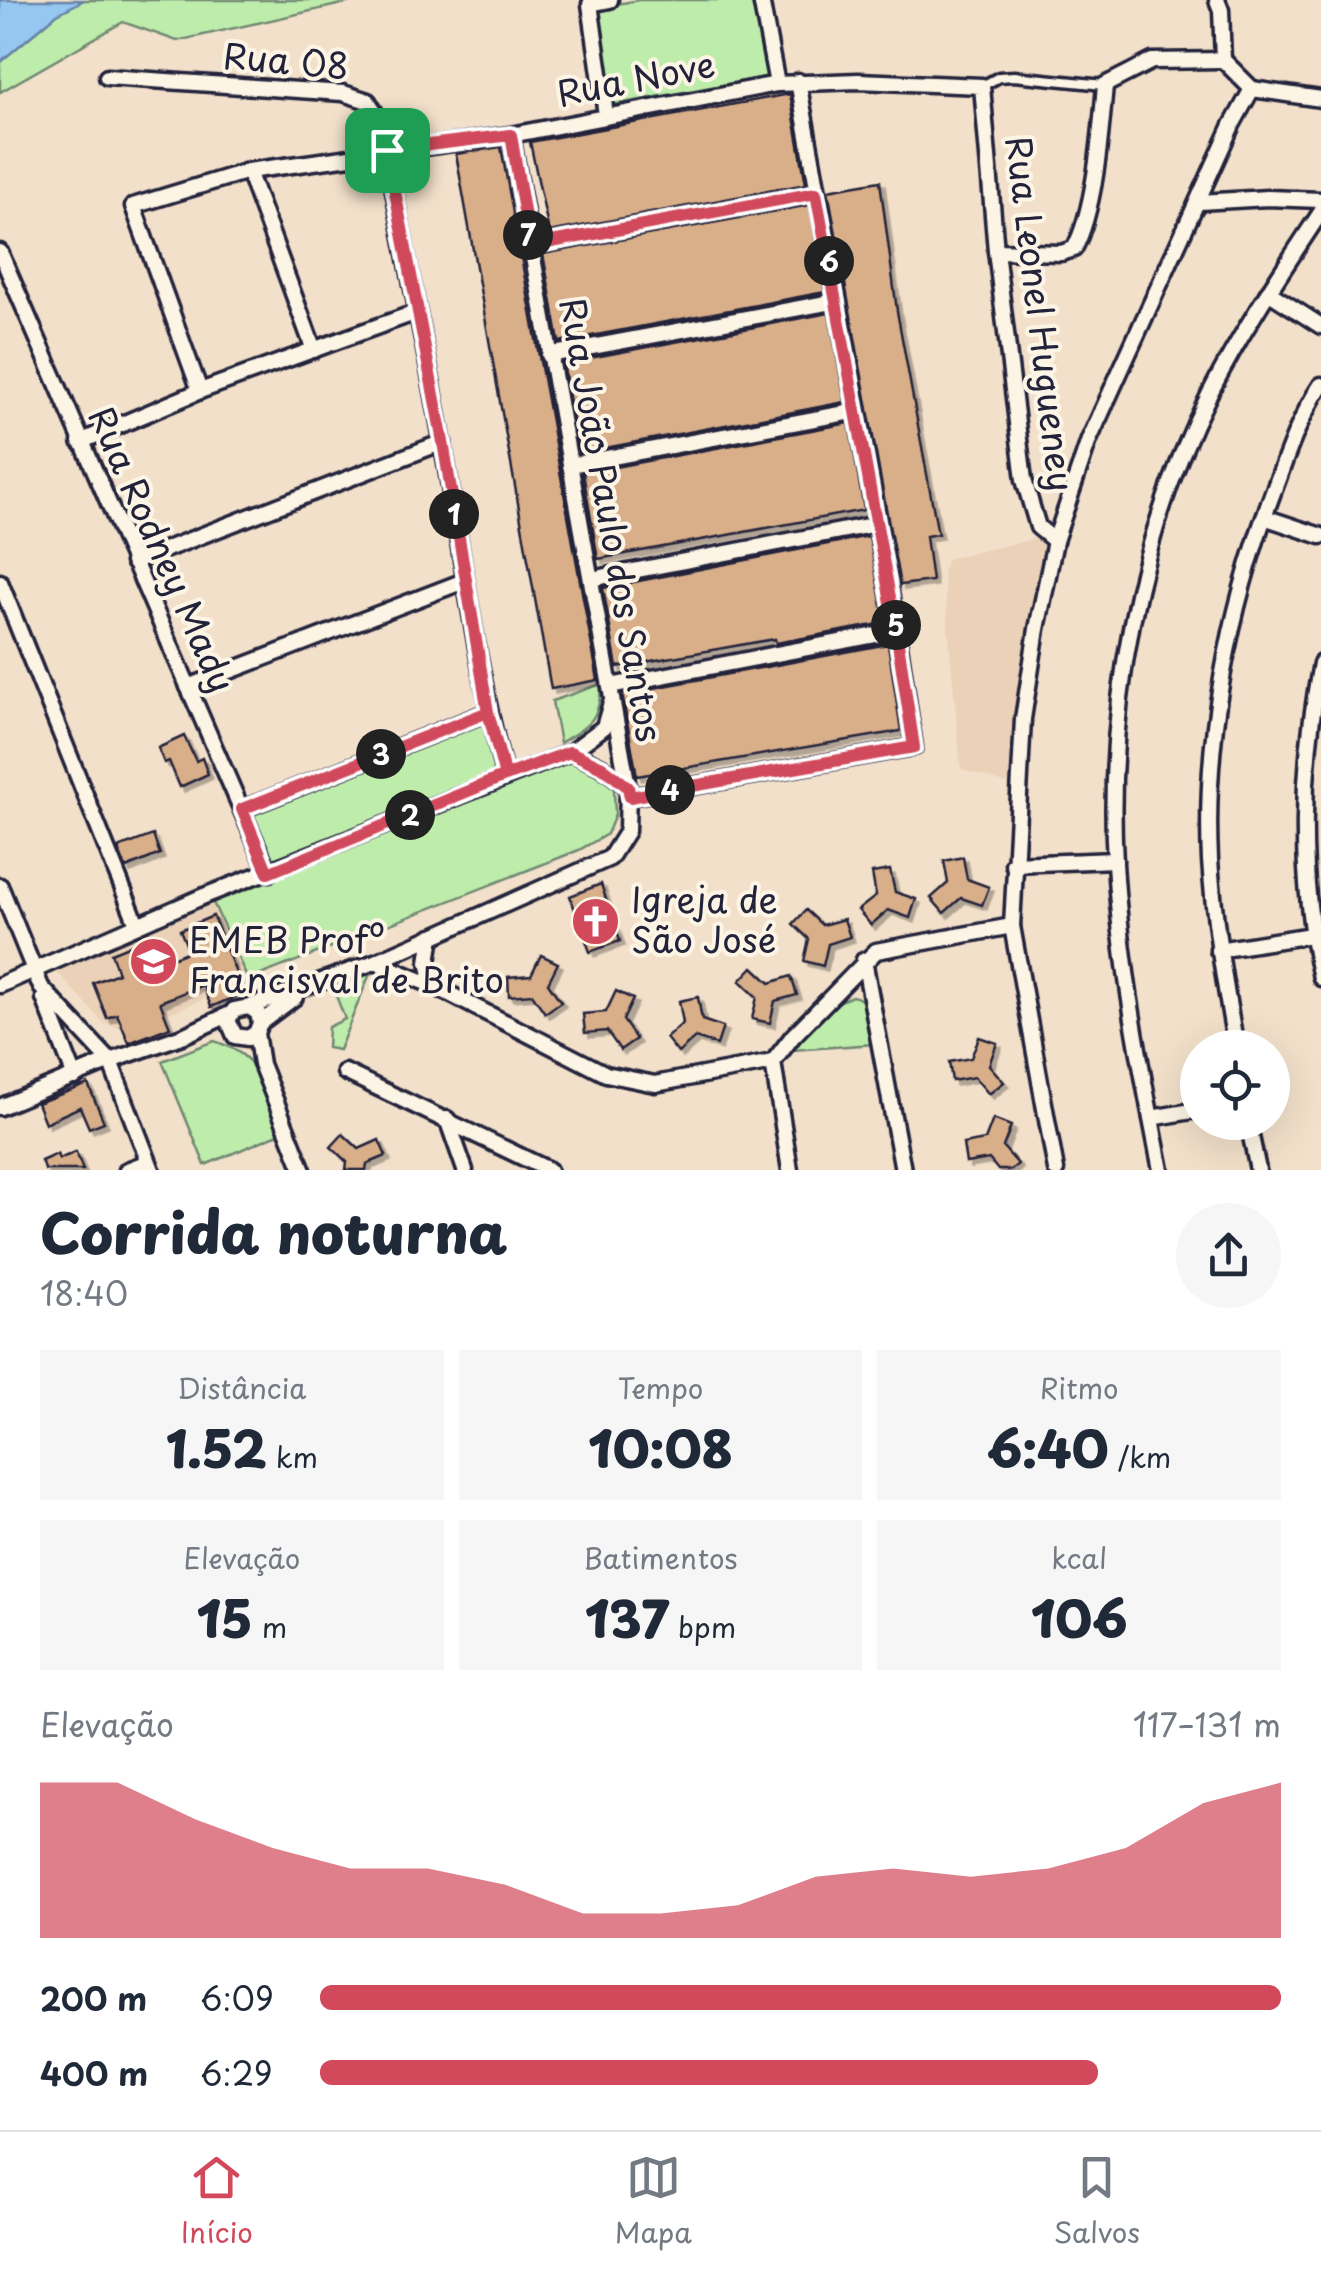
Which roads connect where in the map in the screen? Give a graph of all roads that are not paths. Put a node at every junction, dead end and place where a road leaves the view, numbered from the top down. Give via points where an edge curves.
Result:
1 (610, 0) edge
2 (761, 0) edge
3 (1216, 0) edge
4 (1224, 60) junction
5 (107, 76) dead end
6 (798, 82) junction
7 (777, 84) junction
8 (1105, 85) junction
9 (982, 86) junction
10 (1252, 89) junction
11 (1321, 98) edge
12 (606, 116) junction
13 (511, 135) junction
14 (387, 150) junction
15 (248, 170) junction
16 (816, 193) junction
17 (1321, 200) edge
18 (1199, 202) junction
19 (1321, 212) edge
20 (530, 246) junction
21 (996, 251) junction
22 (0, 252) edge
23 (1268, 292) junction
24 (837, 301) junction
25 (417, 312) junction
26 (1321, 326) edge
27 (314, 350) junction
28 (549, 355) junction
29 (1321, 385) edge
30 (200, 391) junction
31 (856, 411) junction
32 (80, 442) junction
33 (443, 442) junction
34 (570, 465) junction
35 (1264, 517) junction
36 (878, 524) junction
37 (1321, 536) edge
38 (1055, 541) junction
39 (133, 562) junction
40 (591, 578) junction
41 (0, 582) edge
42 (464, 582) junction
43 (896, 630) junction
44 (1321, 663) edge
45 (188, 688) junction
46 (611, 692) junction
47 (488, 712) junction
48 (1316, 737) edge
49 (570, 752) junction
50 (505, 776) junction
51 (629, 792) junction
52 (242, 809) junction
53 (1114, 860) junction
54 (1013, 864) junction
55 (268, 873) junction
56 (0, 886) edge
57 (136, 924) junction
58 (1012, 926) junction
59 (1311, 934) junction
60 (432, 936) junction
61 (1218, 950) junction
62 (864, 960) junction
63 (374, 962) junction
64 (34, 972) junction
65 (1321, 978) edge
66 (0, 985) edge
67 (434, 986) junction
68 (308, 987) junction
69 (41, 988) junction
70 (248, 1007) junction
71 (230, 1014) junction
72 (1233, 1030) edge
73 (248, 1032) junction
74 (186, 1036) junction
75 (110, 1061) junction
76 (773, 1062) junction
77 (345, 1072) dead end
78 (75, 1077) junction
79 (0, 1107) edge
80 (1180, 1113) edge
81 (1151, 1118) junction
82 (447, 1119) junction
83 (1252, 1140) edge
84 (150, 1166) edge
85 (127, 1170) edge
86 (303, 1170) edge
87 (466, 1170) edge
88 (549, 1170) edge
89 (790, 1170) edge
90 (903, 1170) edge
91 (1056, 1170) edge
92 (1161, 1170) edge
93 (1258, 1170) edge

1 - 12 street via 590,4
2 - 7 street
3 - 4 street
4 - 8 street via 1152,61
4 - 10 street
5 - 14 street, Rua 08 via 343,93 368,101
6 - 7 street, Rua Nove
6 - 9 street, Rua Nove
6 - 16 street
7 - 12 street, Rua Nove
8 - 9 lane via 998,76
8 - 21 street via 1088,204 1074,249
9 - 21 street, Rua Leonel Hugueney
10 - 11 street
10 - 18 street
12 - 13 street, Rua Nove
13 - 14 street, Rua Nove
13 - 20 street, Rua João Paulo dos Santos
14 - 15 street, Rua Nove
14 - 25 street, Rua 08
15 - 27 street
15 - 30 street, Rua Nove via 133,206
16 - 20 street
16 - 24 street
17 - 18 street
18 - 38 street via 1110,388
19 - 23 street
20 - 28 street, Rua João Paulo dos Santos
21 - 38 street, Rua Leonel Hugueney via 1024,480 1038,527
22 - 32 street, Rua Rodney Mady
23 - 26 street
23 - 53 street via 1209,396 1154,541 1119,715
24 - 28 street
24 - 31 street
25 - 27 street
25 - 33 street, Rua 08
27 - 30 street
28 - 34 street, Rua João Paulo dos Santos
29 - 35 street
30 - 32 street
31 - 34 street
31 - 36 street
32 - 39 street, Rua Rodney Mady
33 - 39 street
33 - 42 street, Rua 08
34 - 40 street, Rua João Paulo dos Santos
35 - 37 street
35 - 61 street via 1246,567 1214,742 1210,857
36 - 40 street
36 - 43 street
38 - 54 street via 1022,718
39 - 45 street, Rua Rodney Mady
40 - 46 street, Rua João Paulo dos Santos
41 - 57 street
42 - 45 street
42 - 47 street, Rua 08
43 - 46 street
43 - 51 street via 914,747
44 - 48 street
45 - 52 street, Rua Rodney Mady
46 - 49 street via 604,728
46 - 51 street, Rua João Paulo dos Santos
47 - 50 street, Rua 08
47 - 52 street
48 - 59 street via 1306,830
49 - 50 street
49 - 51 street via 602,767
50 - 55 street
51 - 60 street via 626,831 610,858
52 - 55 street, Rua Rodney Mady
53 - 54 street
53 - 81 street via 1126,979
54 - 58 street
55 - 57 street
56 - 64 street
57 - 64 street
58 - 62 street via 876,951
58 - 91 street
59 - 61 street
59 - 65 street
60 - 63 street
60 - 67 street via 428,962
61 - 72 street
62 - 76 street
62 - 90 street
63 - 67 street
63 - 68 street
64 - 66 street
64 - 69 street
67 - 76 street via 606,1074 655,1084
68 - 70 street
68 - 73 street
69 - 75 street
69 - 78 street
70 - 71 street
70 - 73 street via 258,1014
71 - 73 street via 230,1029
71 - 74 street
73 - 74 street
73 - 86 street
74 - 75 street
75 - 78 street
75 - 84 street
76 - 89 street
77 - 82 street
78 - 79 street
80 - 81 street
81 - 92 street
82 - 87 street
82 - 88 street
83 - 93 street
84 - 85 street

